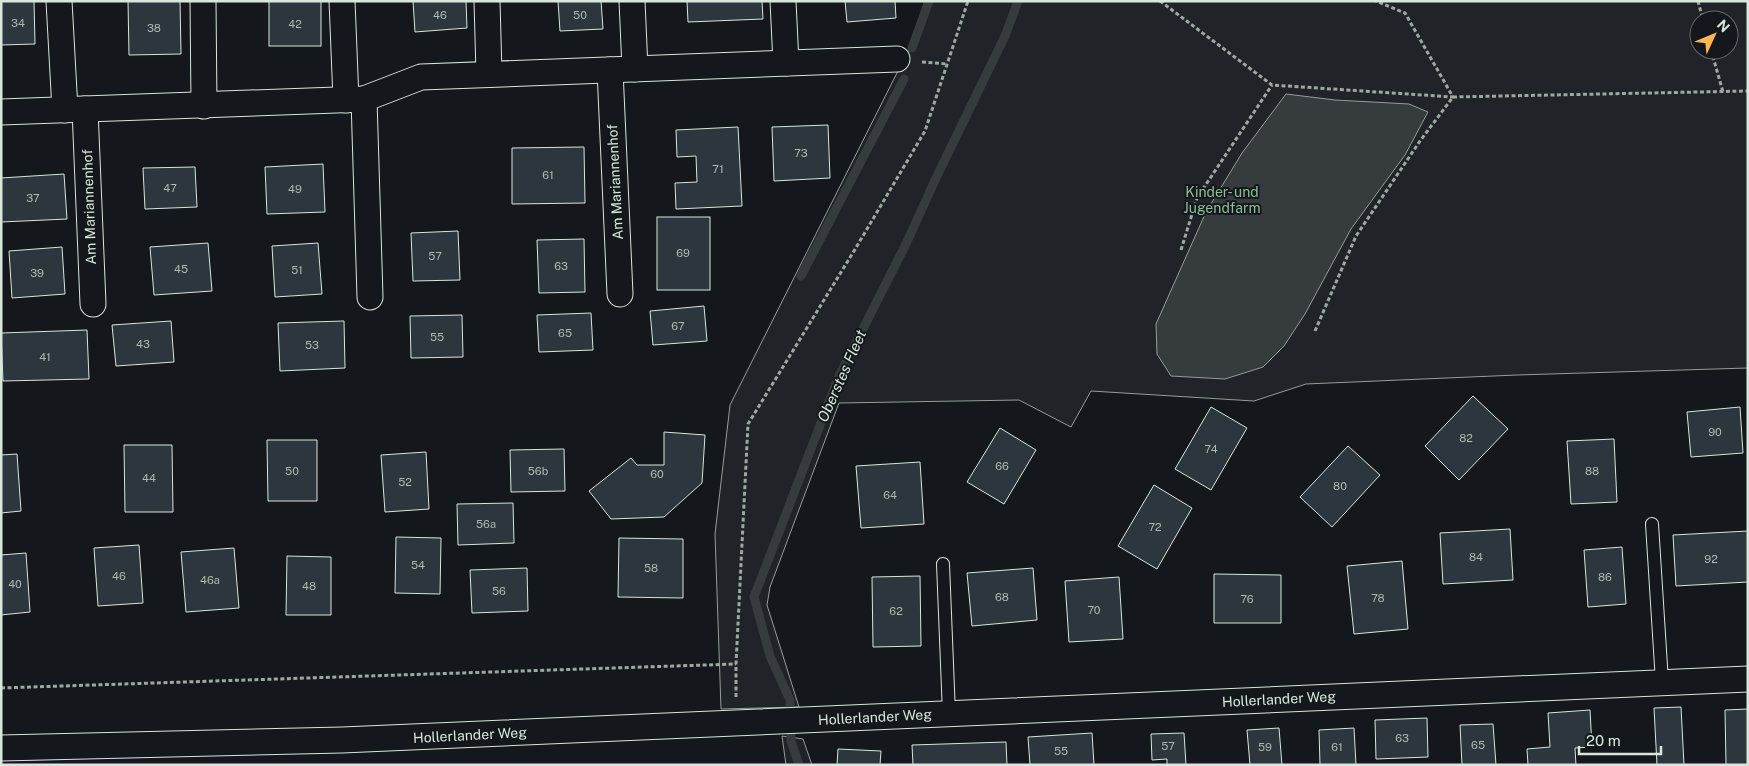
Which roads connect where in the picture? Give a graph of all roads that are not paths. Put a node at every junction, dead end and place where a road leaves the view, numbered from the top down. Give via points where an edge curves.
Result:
1 (59, 1) edge
2 (203, 1) edge
3 (342, 1) edge
4 (487, 1) edge
5 (632, 1) edge
6 (783, 1) edge
7 (897, 59) dead end
8 (786, 63) junction
9 (635, 69) junction
10 (610, 70) junction
11 (489, 74) junction
12 (355, 99) junction
13 (204, 106) junction
14 (75, 110) junction
15 (1, 112) edge
16 (620, 294) dead end
17 (370, 297) dead end
18 (93, 304) dead end
19 (1652, 524) dead end
20 (943, 564) dead end
21 (1748, 678) edge
22 (1662, 682) junction
23 (949, 714) junction
24 (1, 748) edge

1 - 14 street, Am Mariannenhof
2 - 13 street
3 - 12 street
4 - 11 street
5 - 9 street
6 - 8 street
7 - 8 street
8 - 9 street
9 - 10 street
10 - 11 street
10 - 16 street, Am Mariannenhof
11 - 12 street via 421,77
12 - 13 street
12 - 17 street
13 - 14 street
14 - 15 street
14 - 18 street, Am Mariannenhof
19 - 22 lane
20 - 23 lane
21 - 22 street, Hollerlander Weg
22 - 23 street, Hollerlander Weg
23 - 24 street, Hollerlander Weg via 342,740

